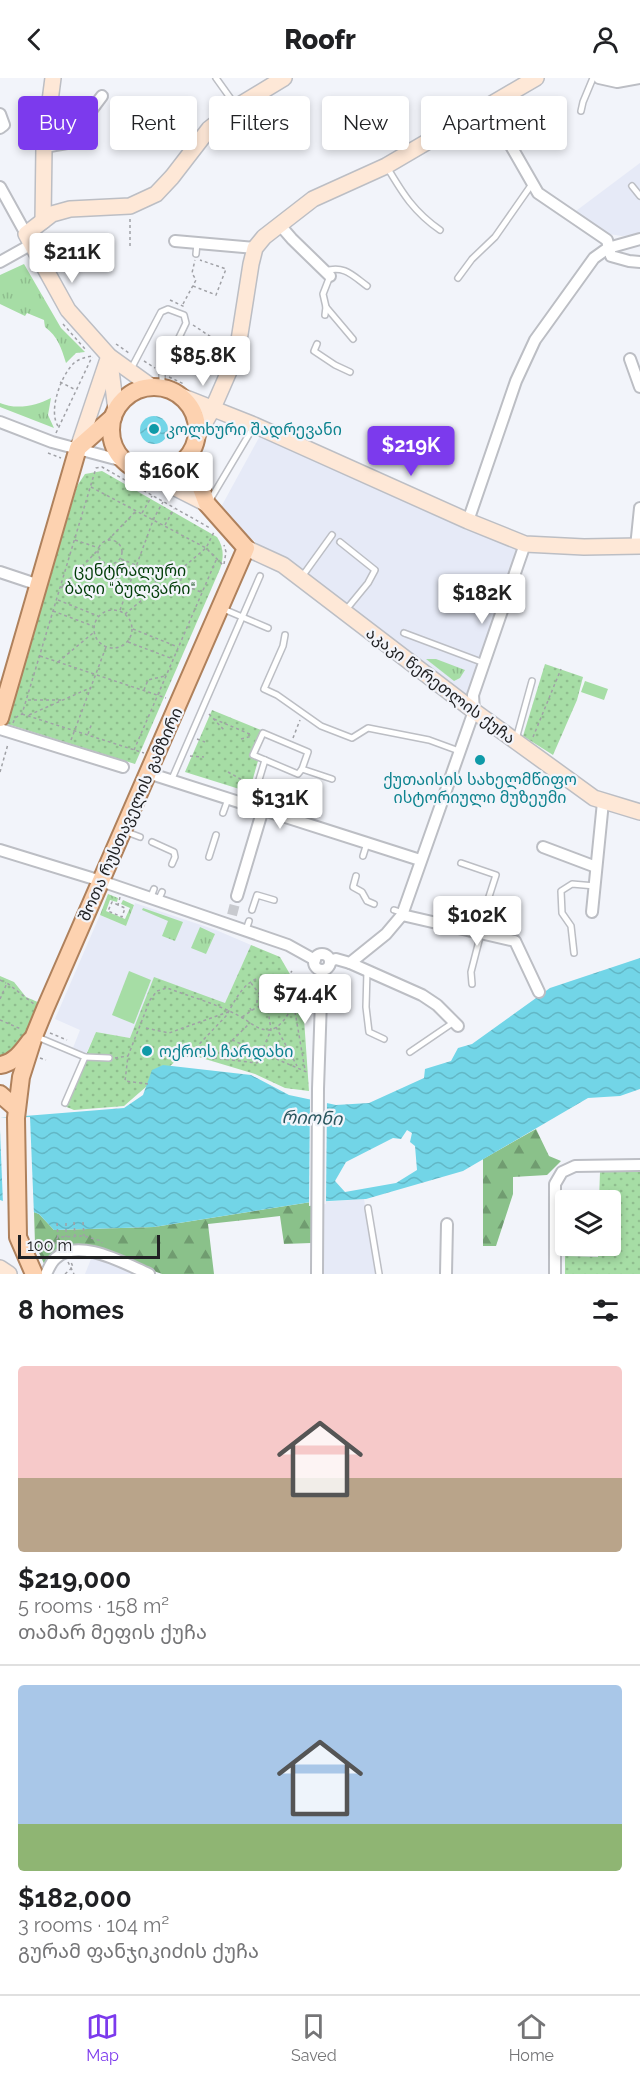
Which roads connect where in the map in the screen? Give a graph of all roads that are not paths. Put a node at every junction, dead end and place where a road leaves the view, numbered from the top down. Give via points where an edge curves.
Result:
1 (53, 78) edge
2 (216, 78) edge
3 (284, 78) edge
4 (536, 78) edge
5 (593, 78) edge
6 (598, 78) edge
7 (640, 78) edge
8 (51, 96) edge
9 (102, 96) dead end
10 (229, 96) edge
11 (255, 96) edge
12 (505, 96) edge
13 (98, 101) edge
14 (581, 111) dead end
15 (0, 114) edge
16 (0, 128) edge
17 (209, 128) edge
18 (421, 145) edge
19 (44, 150) edge
20 (513, 150) edge
21 (386, 166) junction
22 (532, 184) junction
23 (632, 186) dead end
24 (0, 187) edge
25 (640, 196) edge
26 (43, 221) junction
27 (279, 224) junction
28 (440, 230) dead end
29 (29, 239) junction
30 (640, 239) edge
31 (175, 241) dead end
32 (255, 248) junction
33 (608, 248) junction
34 (0, 262) edge
35 (640, 262) edge
36 (328, 273) junction
37 (458, 278) dead end
38 (367, 286) dead end
39 (326, 307) junction
40 (325, 315) dead end
41 (353, 339) dead end
42 (316, 344) dead end
43 (111, 349) junction
44 (630, 359) dead end
45 (134, 364) junction
46 (350, 372) dead end
47 (158, 382) junction
48 (640, 387) edge
49 (184, 391) junction
50 (213, 408) junction
51 (114, 413) junction
52 (0, 422) edge
53 (254, 425) junction
54 (198, 435) junction
55 (72, 457) junction
56 (189, 457) junction
57 (123, 461) junction
58 (146, 473) junction
59 (207, 504) junction
60 (640, 508) edge
61 (468, 521) junction
62 (332, 536) dead end
63 (340, 543) dead end
64 (525, 544) junction
65 (638, 546) edge
66 (246, 548) junction
67 (0, 572) edge
68 (260, 576) dead end
69 (300, 579) junction
70 (39, 585) junction
71 (220, 607) junction
72 (344, 613) junction
73 (242, 617) junction
74 (268, 628) dead end
75 (404, 633) dead end
76 (285, 635) dead end
77 (484, 663) junction
78 (532, 681) dead end
79 (474, 711) junction
80 (7, 718) edge
81 (0, 729) edge
82 (523, 742) junction
83 (459, 751) junction
84 (265, 760) junction
85 (123, 767) dead end
86 (302, 769) junction
87 (148, 773) junction
88 (332, 779) dead end
89 (171, 781) junction
90 (228, 799) junction
91 (603, 802) junction
92 (251, 806) junction
93 (263, 809) junction
94 (640, 812) edge
95 (223, 813) dead end
96 (123, 830) junction
97 (216, 835) dead end
98 (140, 837) dead end
99 (152, 842) dead end
100 (367, 843) junction
101 (0, 850) edge
102 (363, 856) dead end
103 (209, 857) dead end
104 (420, 860) junction
105 (579, 861) dead end
106 (460, 863) dead end
107 (172, 864) dead end
108 (597, 867) junction
109 (356, 876) dead end
110 (101, 881) junction
111 (595, 886) junction
112 (237, 896) tunnel mouth
113 (274, 900) dead end
114 (374, 904) dead end
115 (485, 909) dead end
116 (252, 910) dead end
117 (592, 912) dead end
118 (399, 913) junction
119 (479, 931) junction
120 (574, 953) dead end
121 (315, 960) junction
122 (330, 961) junction
123 (350, 963) junction
124 (322, 970) junction
125 (368, 971) junction
126 (472, 984) dead end
127 (539, 992) dead end
128 (456, 1024) joint
129 (35, 1032) junction
130 (384, 1039) dead end
131 (410, 1052) dead end
132 (85, 1057) junction
133 (109, 1058) road end
134 (0, 1065) edge
135 (8, 1103) edge
136 (65, 1103) dead end
137 (640, 1165) edge
138 (368, 1208) dead end
139 (447, 1224) dead end
140 (0, 1268) edge
141 (9, 1274) edge
142 (34, 1274) edge
143 (46, 1274) edge
144 (149, 1274) edge
145 (318, 1274) edge
146 (379, 1274) edge
147 (446, 1274) edge
148 (555, 1274) edge

1 - 8 main road
2 - 10 lane
3 - 11 main road
4 - 12 main road
5 - 14 lane
6 - 7 street via 617,82
9 - 13 street
15 - 16 street via 4,125
17 - 26 main road via 156,194 130,206 70,209
18 - 21 main road
19 - 26 main road
20 - 22 street
21 - 27 main road via 313,198
21 - 28 lane via 421,217
22 - 33 street via 538,193 607,240
22 - 37 lane via 495,237
23 - 25 lane
24 - 29 street
26 - 29 main road
27 - 32 main road
27 - 36 street
29 - 34 street
29 - 43 main road via 87,342
30 - 33 street
31 - 32 street via 196,252
32 - 50 main road via 237,353
33 - 35 street via 611,256
33 - 61 street via 594,258 535,340 516,381
36 - 38 lane via 336,268
36 - 39 lane via 323,294
39 - 40 lane
39 - 41 lane
42 - 46 lane via 314,351
43 - 45 main road
43 - 51 main road
43 - 55 main road
44 - 48 street
45 - 47 main road
45 - 47 lane via 161,312 168,309 184,315 186,323
47 - 49 main road
47 - 51 main road via 131,394
49 - 50 main road
49 - 54 main road via 196,417
50 - 53 main road
50 - 54 main road
51 - 55 main road
51 - 57 main road via 112,440
52 - 55 street via 52,442
53 - 59 lane
53 - 61 main road
54 - 56 main road
55 - 57 street
55 - 70 main road
56 - 58 main road via 173,470
56 - 59 main road
57 - 58 main road
58 - 59 main road
59 - 66 main road via 222,535
60 - 65 street
61 - 64 main road
62 - 69 lane
63 - 72 lane via 375,570
64 - 65 main road
64 - 77 street
66 - 69 main road, აკაკი წერეთლის ქუჩა via 282,565
66 - 71 main road, შოთა რუსთაველის გამზირი
67 - 70 street
68 - 73 lane
69 - 72 main road, აკაკი წერეთლის ქუჩა
70 - 80 main road
71 - 73 lane
71 - 87 main road, შოთა რუსთაველის გამზირი
72 - 79 main road, აკაკი წერეთლის ქუჩა
73 - 74 lane
73 - 89 lane
75 - 77 lane
76 - 83 lane via 264,689 321,726 352,738 368,728 429,740
77 - 79 street via 473,696
78 - 82 lane
79 - 82 main road, აკაკი წერეთლის ქუჩა
79 - 83 street
81 - 85 street
82 - 91 main road, აკაკი წერეთლის ქუჩა
83 - 104 street
84 - 86 lane via 298,774
84 - 86 lane via 253,755 263,733 308,752
84 - 92 lane
86 - 88 lane
87 - 89 street
87 - 96 main road, შოთა რუსთაველის გამზირი
89 - 90 street
90 - 92 street
90 - 95 lane
91 - 94 main road, აკაკი წერეთლის ქუჩა
91 - 108 street
92 - 93 street
93 - 100 street
93 - 112 street
96 - 98 lane
96 - 110 main road, შოთა რუსთაველის გამზირი
97 - 103 lane
99 - 107 lane via 174,852
100 - 102 lane
100 - 104 street
101 - 110 street
104 - 118 street
105 - 108 street
106 - 115 lane via 496,876
108 - 111 street
109 - 114 lane via 353,887
110 - 121 street via 247,926
110 - 129 main road, შოთა რუსთაველის გამზირი
111 - 117 street
111 - 120 lane via 572,884 561,891 562,913 572,926
113 - 116 lane via 257,895
118 - 119 street
118 - 123 street via 386,934
119 - 126 lane
119 - 127 street via 515,941
121 - 122 street via 323,955
121 - 124 street via 315,966
122 - 123 street
122 - 124 street
123 - 125 street
124 - 145 street via 315,1081
125 - 128 street via 422,995
125 - 130 lane via 369,1032
128 - 131 lane
129 - 132 lane
129 - 134 main road via 16,1058
129 - 135 main road, შოთა რუსთაველის გამზირი
132 - 133 lane
132 - 136 lane
135 - 142 main road, შოთა რუსთაველის გამზირი via 18,1233
137 - 148 street via 575,1166 562,1172 555,1184
138 - 146 lane
139 - 147 street
140 - 141 main road
143 - 144 street via 58,1256 76,1249 92,1251

